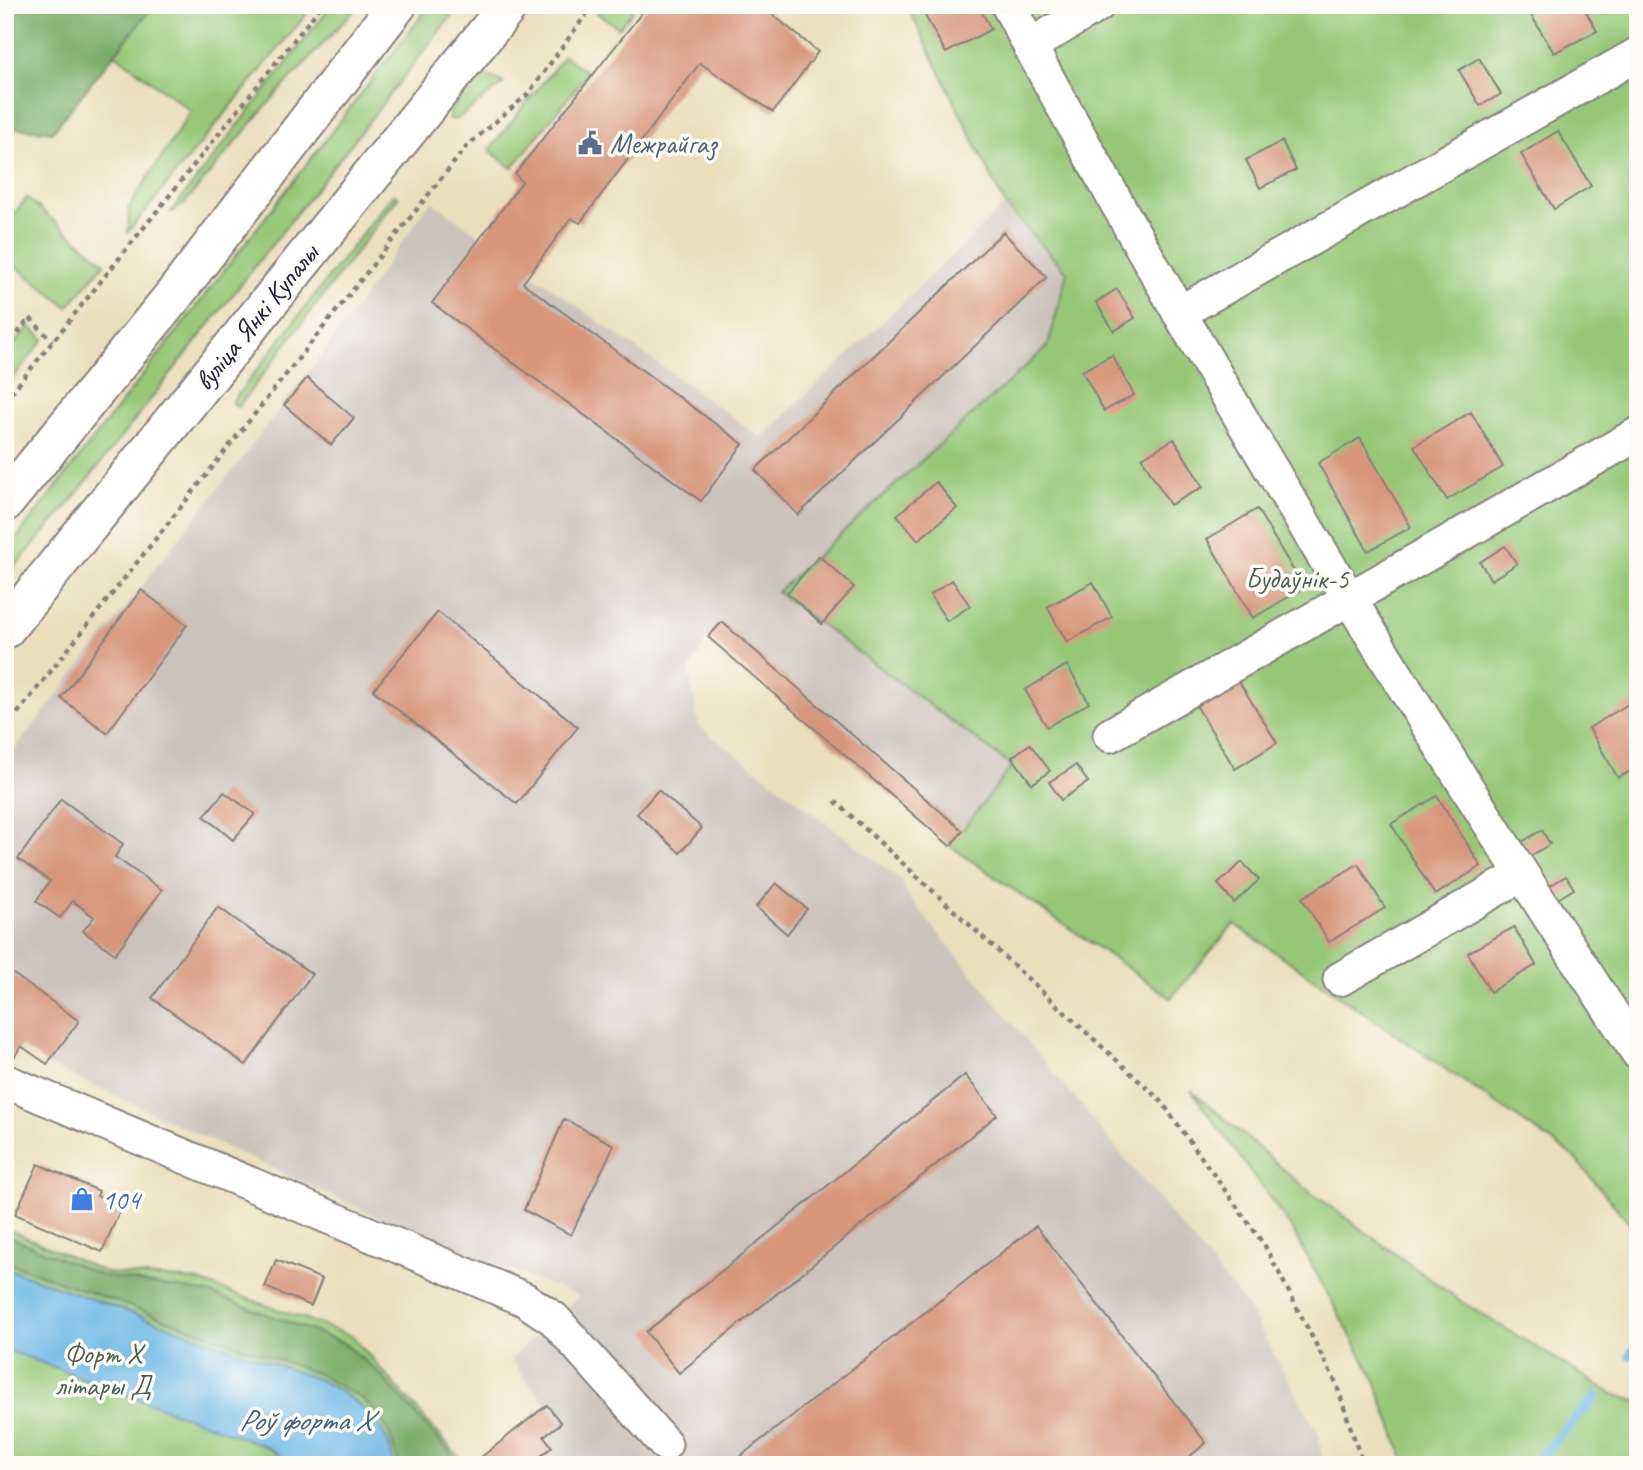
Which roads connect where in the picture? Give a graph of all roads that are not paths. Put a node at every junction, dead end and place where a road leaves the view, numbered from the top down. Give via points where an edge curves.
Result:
1 (397, 5) edge
2 (509, 5) edge
3 (1008, 5) edge
4 (1098, 5) edge
5 (1030, 46) junction
6 (1638, 54) edge
7 (1179, 313) junction
8 (1638, 434) edge
9 (5, 502) edge
10 (1349, 600) junction
11 (5, 629) edge
12 (1110, 735) dead end
13 (1521, 875) junction
14 (1340, 979) dead end
15 (1638, 1053) edge
16 (5, 1081) edge
17 (665, 1444) dead end

1 - 9 main road via 174,295
2 - 11 main road, вуліца Янкі Купалы
3 - 5 lane
4 - 5 lane
5 - 7 lane
6 - 7 lane
7 - 10 lane
8 - 10 lane
10 - 12 lane
10 - 13 lane
13 - 14 lane
13 - 15 lane
16 - 17 lane via 524,1299 554,1320

